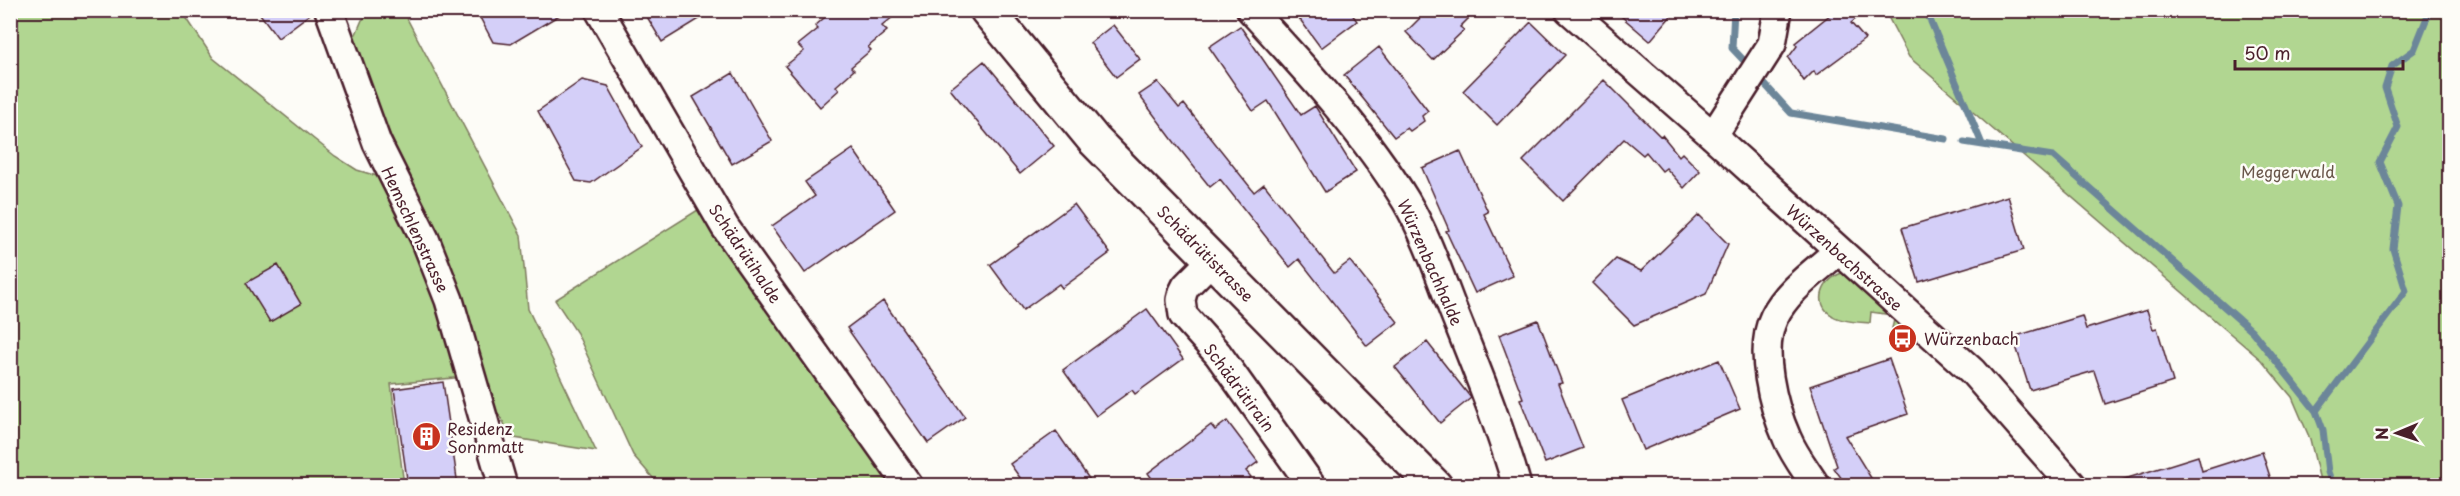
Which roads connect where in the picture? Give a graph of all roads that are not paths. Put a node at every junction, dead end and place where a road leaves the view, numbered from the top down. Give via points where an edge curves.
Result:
1 (328, 10) edge
2 (599, 10) edge
3 (987, 10) edge
4 (1251, 10) edge
5 (1569, 10) edge
6 (1778, 10) edge
7 (1713, 136) junction
8 (1838, 251) junction
9 (1212, 260) junction
10 (503, 486) edge
11 (909, 486) edge
12 (1312, 486) edge
13 (1435, 486) edge
14 (1517, 486) edge
15 (1816, 486) edge
16 (2073, 486) edge

1 - 10 street, Hemschlenstrasse via 376,142 449,300
2 - 11 street, Schädrütihalde via 725,227
3 - 9 main road, Schädrütistrasse via 1094,140
4 - 14 street, Würzenbachhalde via 1362,137 1406,203 1479,374
5 - 7 street, Würzenbachstrasse
6 - 7 street via 1772,44
7 - 8 street, Würzenbachstrasse
8 - 15 street via 1786,298 1771,326 1768,347 1776,410 1788,440
8 - 16 street, Würzenbachstrasse via 1972,371
9 - 12 street, Schädrütirain via 1186,286 1181,300 1183,315 1218,354
9 - 13 main road, Schädrütistrasse

